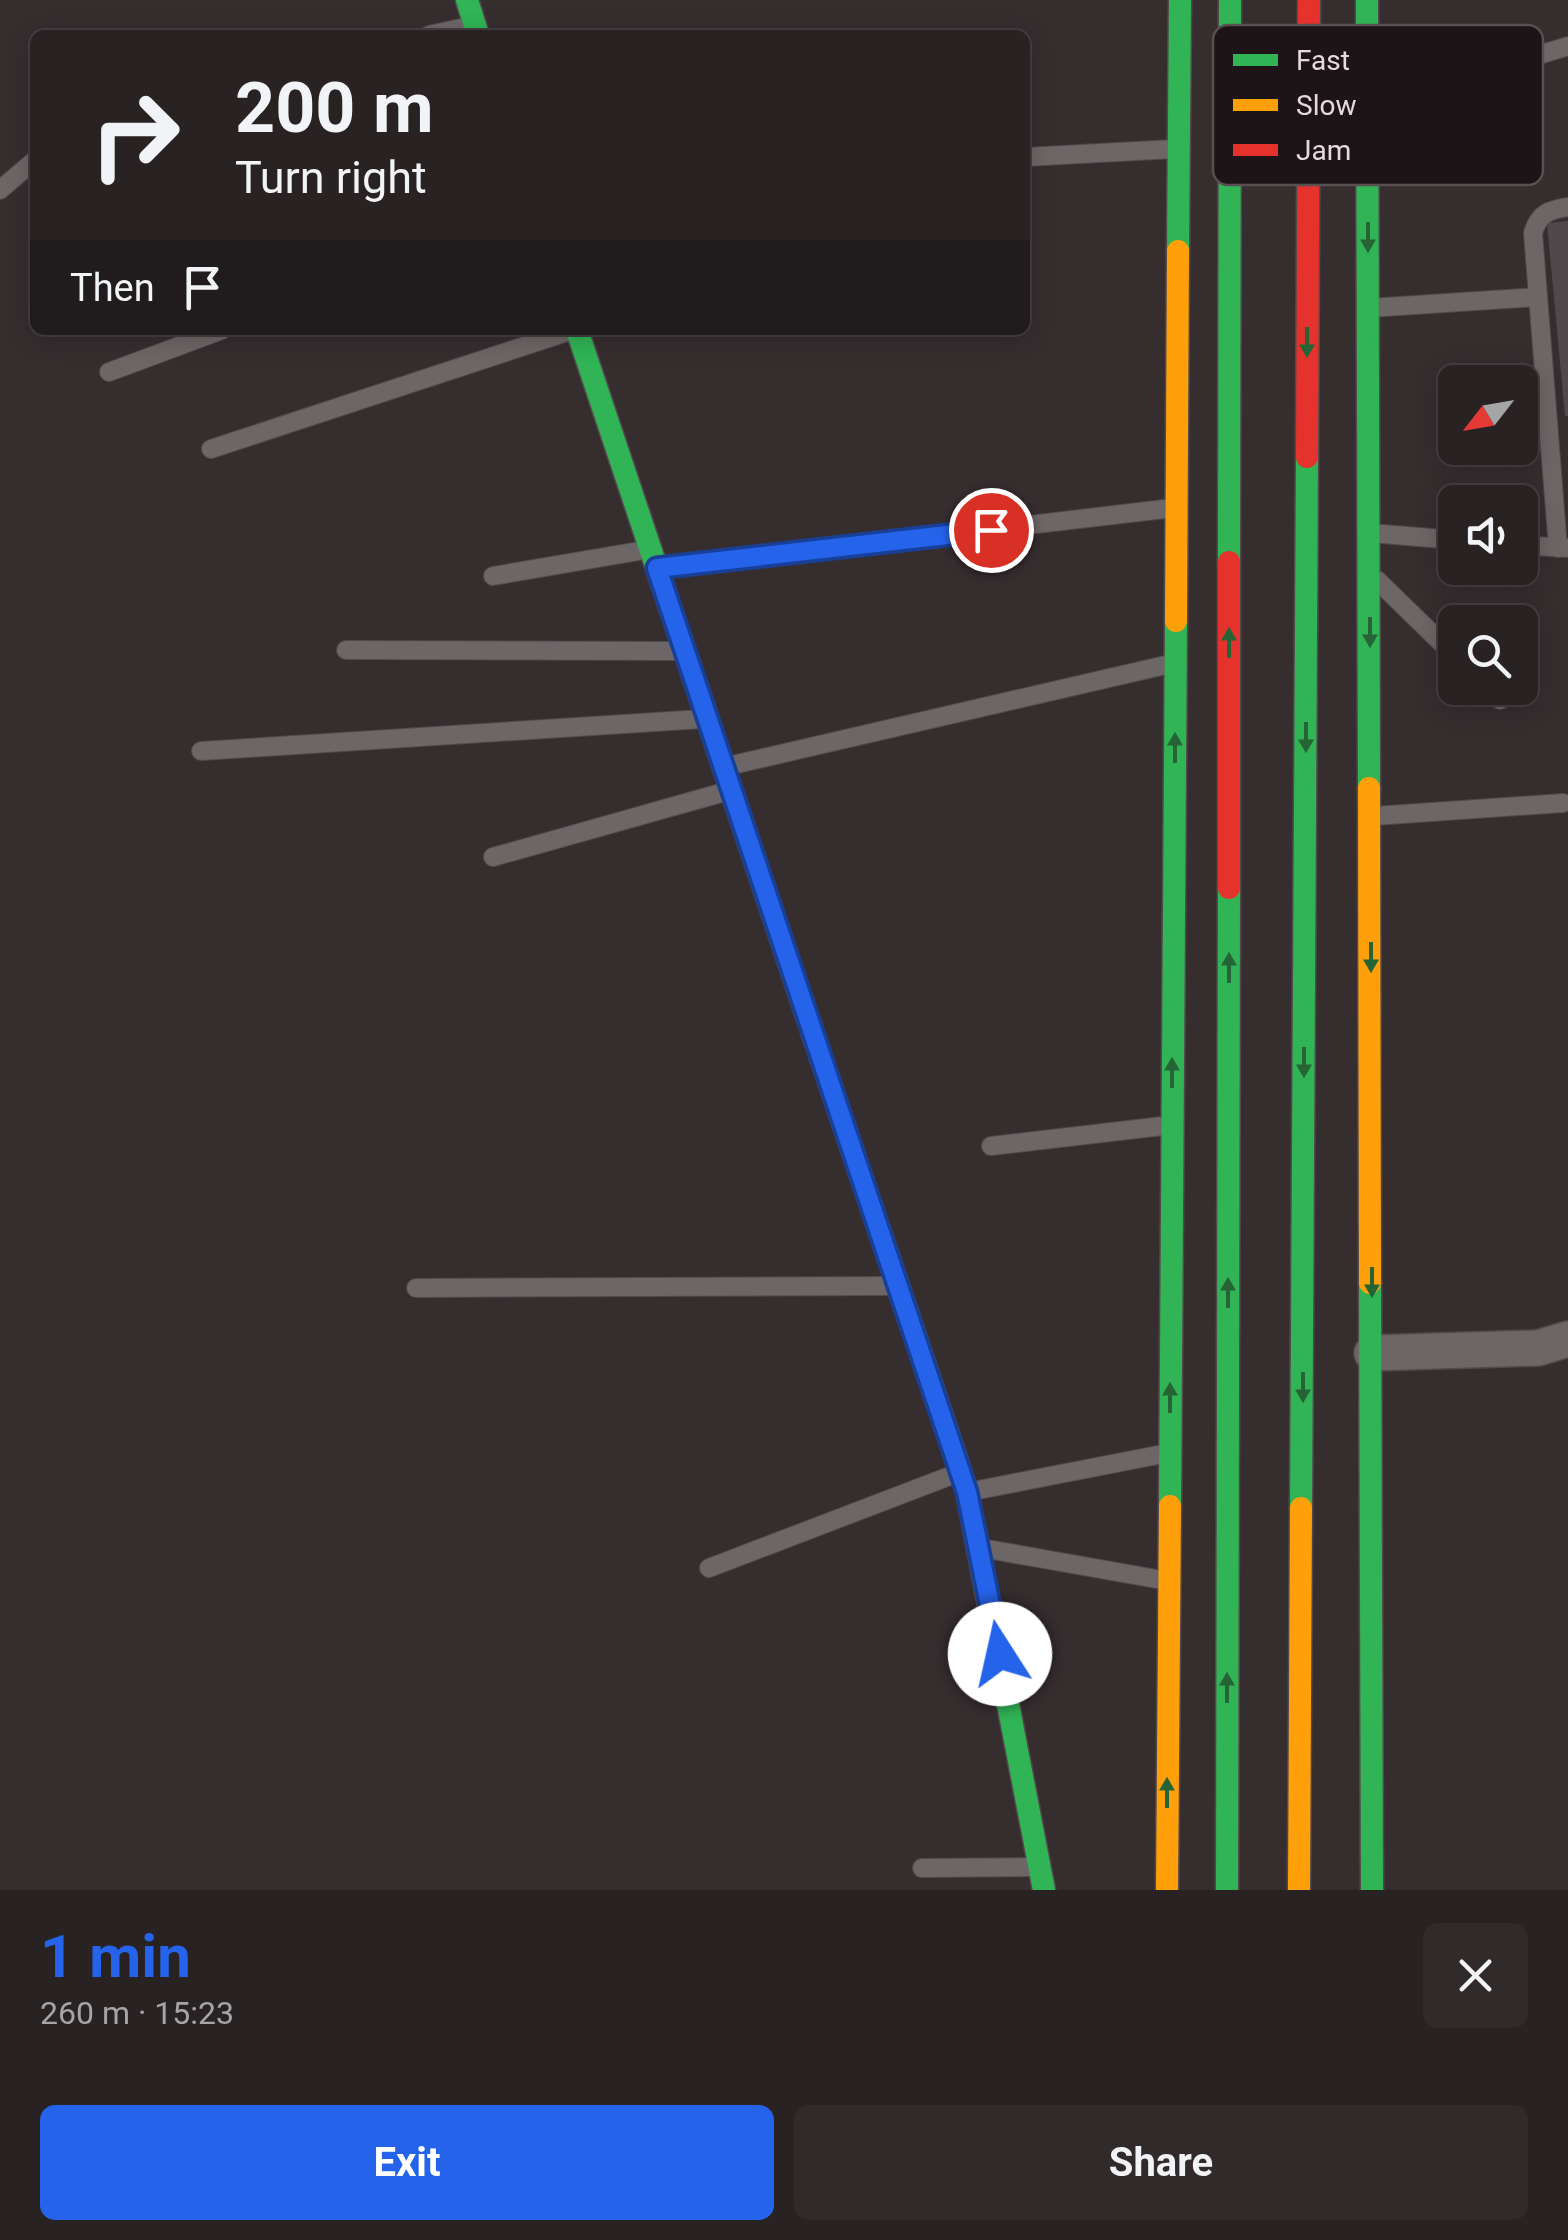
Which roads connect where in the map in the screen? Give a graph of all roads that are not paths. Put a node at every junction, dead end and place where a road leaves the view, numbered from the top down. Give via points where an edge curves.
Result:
1 (467, 0) edge
2 (1180, 0) edge
3 (1230, 0) edge
4 (1309, 0) edge
5 (1367, 0) edge
6 (1230, 25) edge
7 (1309, 25) edge
8 (1367, 25) edge
9 (477, 30) edge
10 (1568, 46) edge
11 (1543, 54) edge
12 (1179, 149) junction
13 (1030, 157) edge
14 (30, 164) edge
15 (1230, 185) edge
16 (1308, 185) edge
17 (1368, 185) edge
18 (0, 190) edge
19 (1568, 206) edge
20 (1538, 297) junction
21 (1368, 308) junction
22 (209, 335) edge
23 (560, 335) edge
24 (577, 335) edge
25 (109, 372) dead end
26 (211, 450) dead end
27 (1176, 508) junction
28 (1369, 533) junction
29 (1438, 539) edge
30 (1538, 546) edge
31 (1563, 548) edge
32 (654, 559) junction
33 (1370, 573) junction
34 (493, 576) dead end
35 (1438, 639) edge
36 (346, 650) dead end
37 (685, 651) junction
38 (1175, 663) junction
39 (708, 718) junction
40 (201, 750) dead end
41 (724, 767) junction
42 (732, 790) junction
43 (1563, 803) dead end
44 (1370, 816) junction
45 (492, 857) dead end
46 (1172, 1125) junction
47 (991, 1146) dead end
48 (898, 1286) junction
49 (416, 1288) dead end
50 (1568, 1339) edge
51 (1372, 1353) junction
52 (1170, 1453) junction
53 (964, 1482) junction
54 (980, 1548) junction
55 (709, 1568) dead end
56 (1169, 1581) junction
57 (922, 1868) dead end
58 (1042, 1879) edge
59 (1167, 1890) edge
60 (1227, 1890) edge
61 (1299, 1890) edge
62 (1372, 1890) edge

1 - 9 main road
2 - 12 main road
6 -> 3 main road
4 -> 7 main road
5 - 8 main road
10 - 11 lane
12 - 13 lane
12 - 27 main road
14 - 18 lane
60 -> 15 main road
16 -> 61 main road
17 -> 21 main road
19 - 20 lane via 1536,220
20 - 21 lane
20 - 31 lane
21 - 28 main road
22 - 25 lane
23 - 26 lane
24 - 32 main road
27 - 32 lane
27 - 38 main road
28 - 29 lane
28 - 33 main road
30 - 31 lane
32 - 34 lane
32 - 37 main road
33 - 35 lane
33 -> 44 main road
36 - 37 lane
37 - 39 main road
38 - 41 lane
46 -> 38 main road
39 - 40 lane
39 - 41 main road
41 - 42 main road
42 - 45 lane
42 - 48 main road
43 - 44 lane
44 -> 51 main road
46 - 47 lane
52 -> 46 main road
48 - 49 lane
48 - 53 main road
50 - 51 street via 1538,1348
51 - 62 main road
52 - 53 lane
52 - 56 main road
53 - 54 main road
53 - 55 lane
54 - 56 lane
54 - 58 main road
59 -> 56 main road
57 - 58 lane

